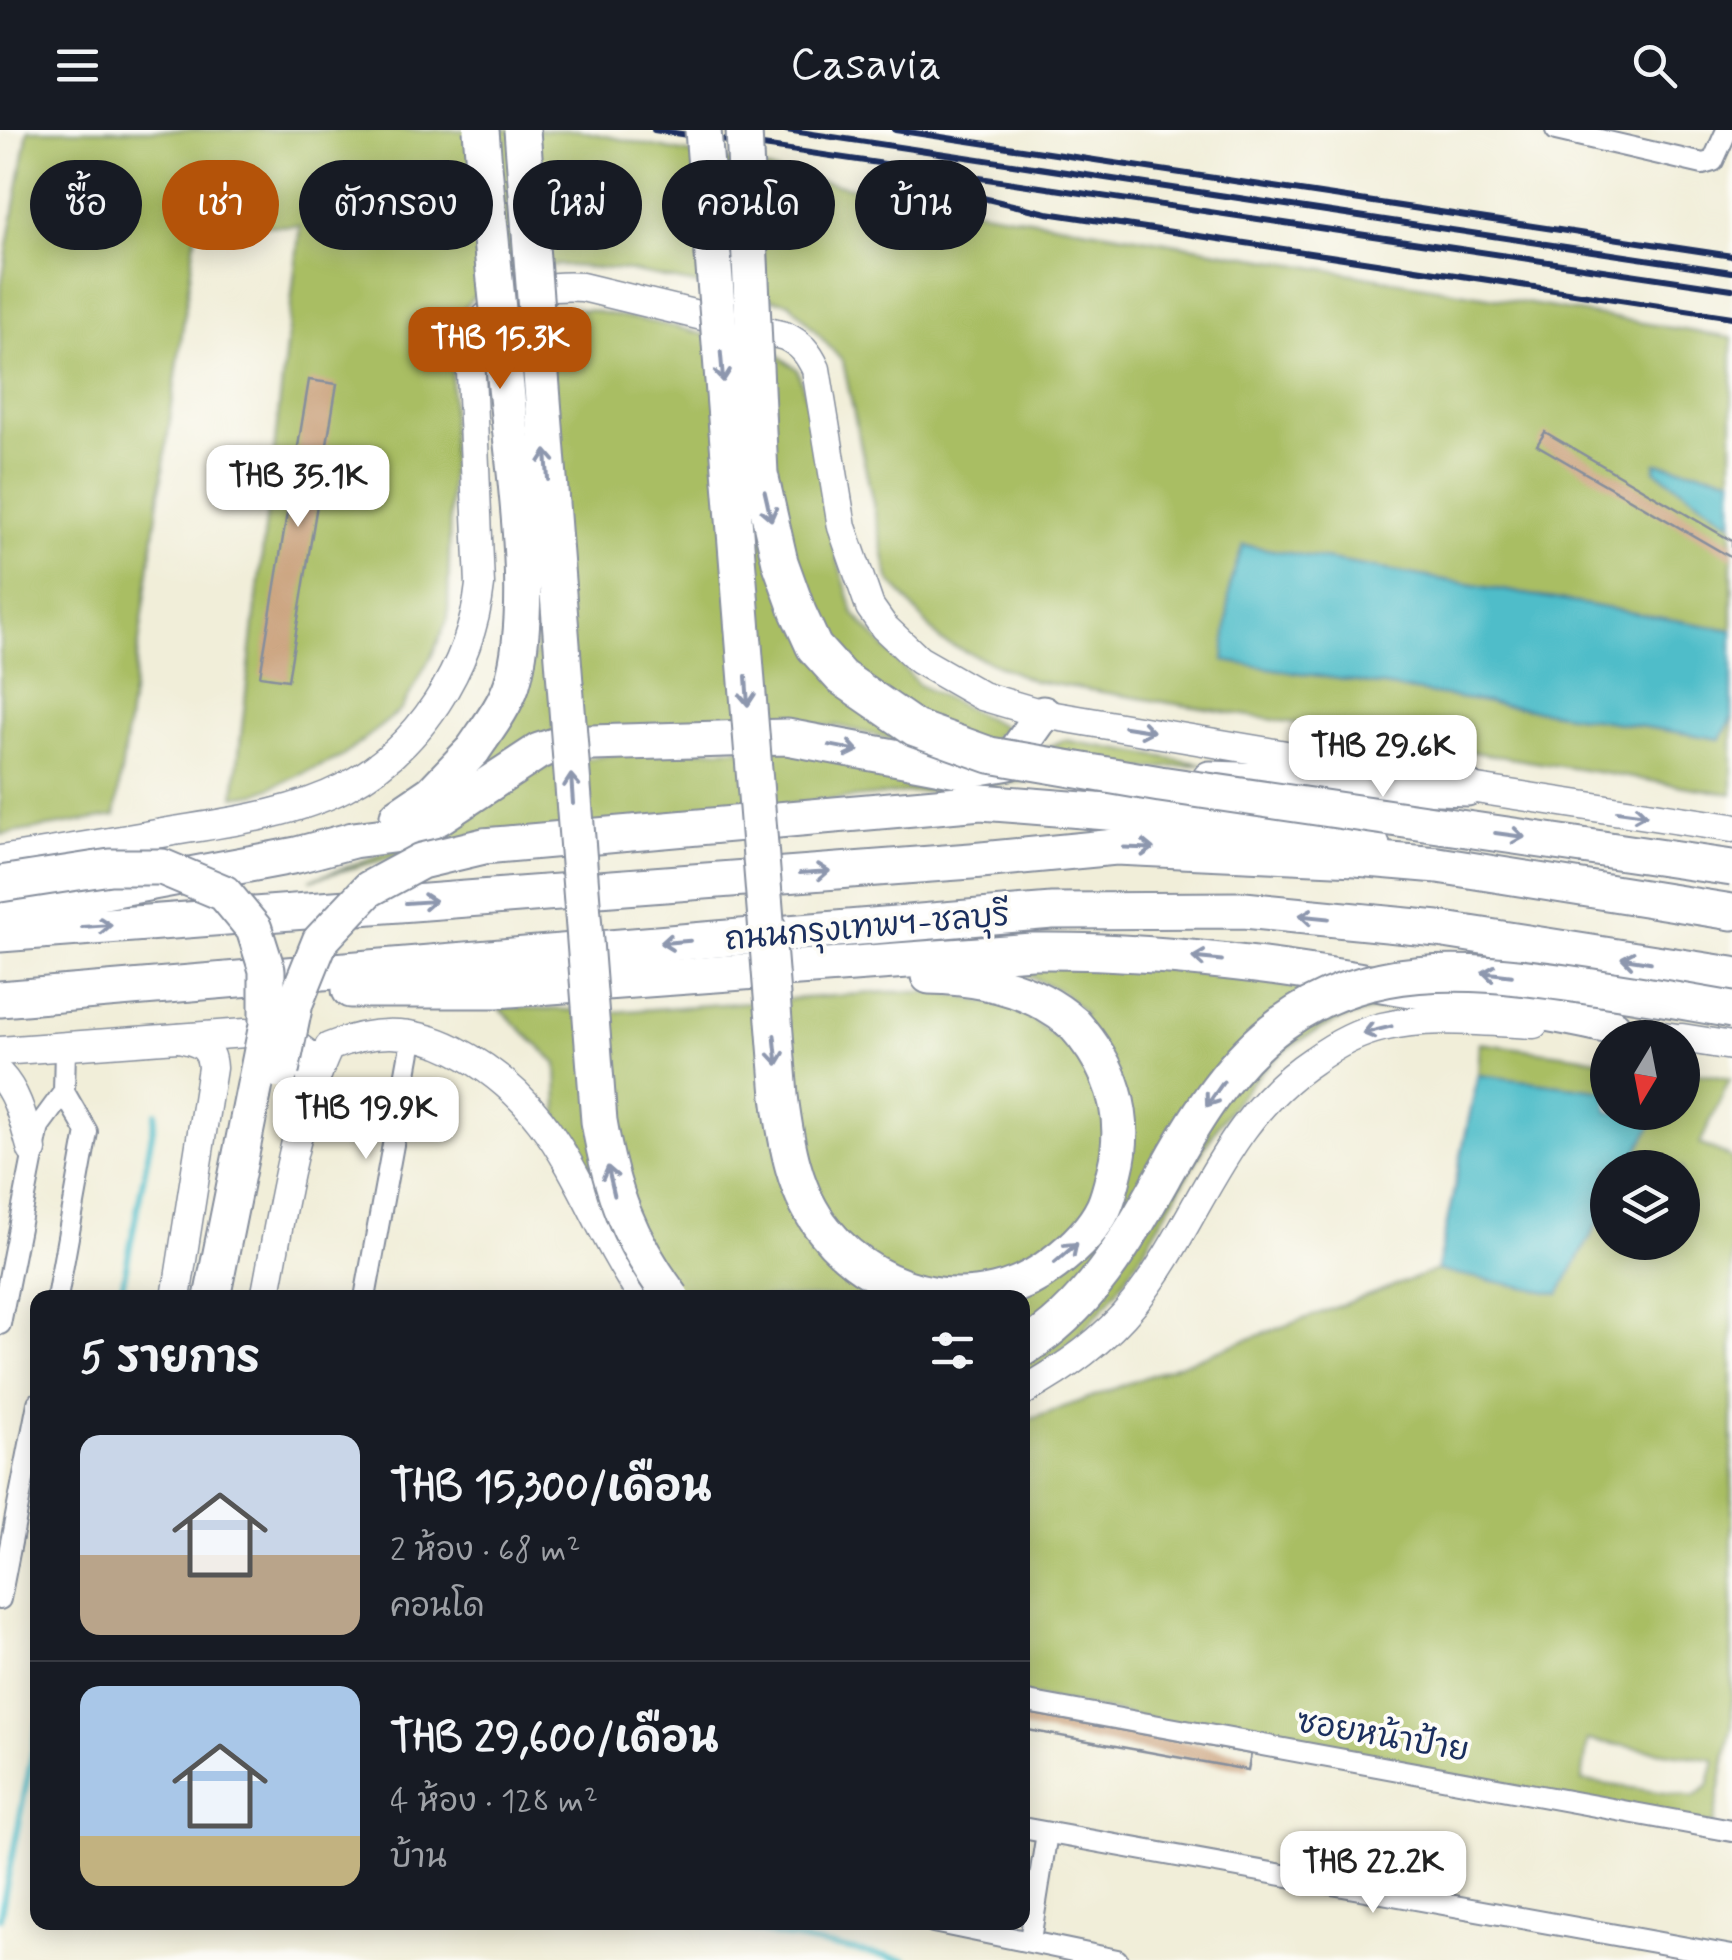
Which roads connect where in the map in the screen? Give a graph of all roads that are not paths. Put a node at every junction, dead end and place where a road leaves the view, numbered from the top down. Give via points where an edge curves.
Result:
1 (481, 130) edge
2 (522, 130) edge
3 (703, 130) edge
4 (744, 130) edge
5 (1556, 130) edge
6 (1728, 130) edge
7 (1043, 714) junction
8 (1467, 788) junction
9 (981, 802) junction
10 (1732, 828) edge
11 (353, 840) junction
12 (0, 860) edge
13 (1438, 865) junction
14 (1732, 868) edge
15 (0, 884) edge
16 (1732, 912) edge
17 (0, 922) edge
18 (0, 934) edge
19 (1732, 975) edge
20 (771, 984) edge
21 (771, 984) edge
22 (771, 984) edge
23 (771, 984) edge
24 (544, 987) junction
25 (0, 998) edge
26 (1732, 1010) edge
27 (0, 1013) edge
28 (1590, 1023) edge
29 (1590, 1026) edge
30 (413, 1035) junction
31 (172, 1036) junction
32 (1700, 1041) edge
33 (1732, 1046) edge
34 (65, 1048) junction
35 (0, 1050) edge
36 (0, 1075) edge
37 (312, 1084) junction
38 (64, 1092) junction
39 (32, 1150) junction
40 (58, 1290) edge
41 (177, 1290) edge
42 (214, 1290) edge
43 (237, 1290) edge
44 (267, 1290) edge
45 (367, 1290) edge
46 (638, 1290) edge
47 (667, 1290) edge
48 (913, 1290) edge
49 (1003, 1290) edge
50 (0, 1324) edge
51 (1030, 1343) edge
52 (1030, 1387) edge
53 (30, 1444) edge
54 (0, 1599) edge
55 (1030, 1703) edge
56 (1030, 1829) edge
57 (1732, 1830) edge
58 (1048, 1832) junction
59 (976, 1930) edge
60 (1030, 1940) junction
61 (1732, 1956) edge
62 (1117, 1960) edge

1 - 11 highway, bridge via 520,518 518,655 512,686 474,750 432,793
47 -> 2 highway, bridge via 620,1210 599,1121
3 -> 20 highway, bridge
4 -> 14 highway, bridge via 760,474 798,612 814,647 841,677 915,728 990,755
5 - 6 street via 1703,164 1713,160
7 -> 8 main road
11 -> 7 highway via 408,833 560,744 787,737 962,770 1008,762
7 - 12 main road via 950,680 898,642 870,608 842,526 816,368 798,343 557,285 486,312 475,329 470,348 477,608 454,673 406,742 347,786 304,802 242,820
8 - 9 highway via 1165,779 1062,782
8 -> 10 main road
9 - 13 highway via 1310,828
9 - 43 highway, bridge via 484,846 421,861 368,889 320,941 296,1003
11 - 17 highway via 72,896
13 - 16 highway, ถนนกรุงเทพฯ-ชลบุรี
18 -> 13 highway, ถนนกรุงเทพฯ-ชลบุรี via 1116,846
15 - 42 highway, bridge via 110,867 162,867 224,893 254,930 267,970 266,1025
19 -> 25 highway, ถนนกรุงเทพฯ-ชลบุรี via 1438,929 1244,910 1052,911
21 -> 48 highway, bridge via 780,1096 800,1188 854,1262
49 -> 22 highway, bridge via 1062,1258 1104,1206 1120,1138 1102,1058 1074,1024 1036,997 960,976
23 -> 24 highway, bridge via 664,992
24 - 27 highway via 317,990
28 -> 24 highway via 1252,963 1092,950
26 -> 51 highway, bridge via 1482,972 1395,976 1328,995 1280,1024 1228,1076 1106,1270 1053,1328
29 -> 52 main road via 1447,1019 1382,1027 1333,1046 1257,1108 1120,1320 1079,1357
30 - 37 main road via 383,1032 329,1047
30 - 45 street
30 - 46 main road via 477,1061 537,1113
31 - 34 main road
31 - 37 main road via 244,1032 294,1044 306,1053
31 - 41 main road via 202,1044 212,1068
32 - 33 main road
34 - 35 main road
34 - 38 street
36 - 39 main road
37 - 44 main road
38 - 39 street via 39,1126
38 - 40 street via 87,1132
39 - 50 street
53 - 54 street
55 - 57 street, ซอยหน้าป้าย
56 - 58 street
58 - 60 street
58 - 61 street
59 - 60 street
60 - 62 street

